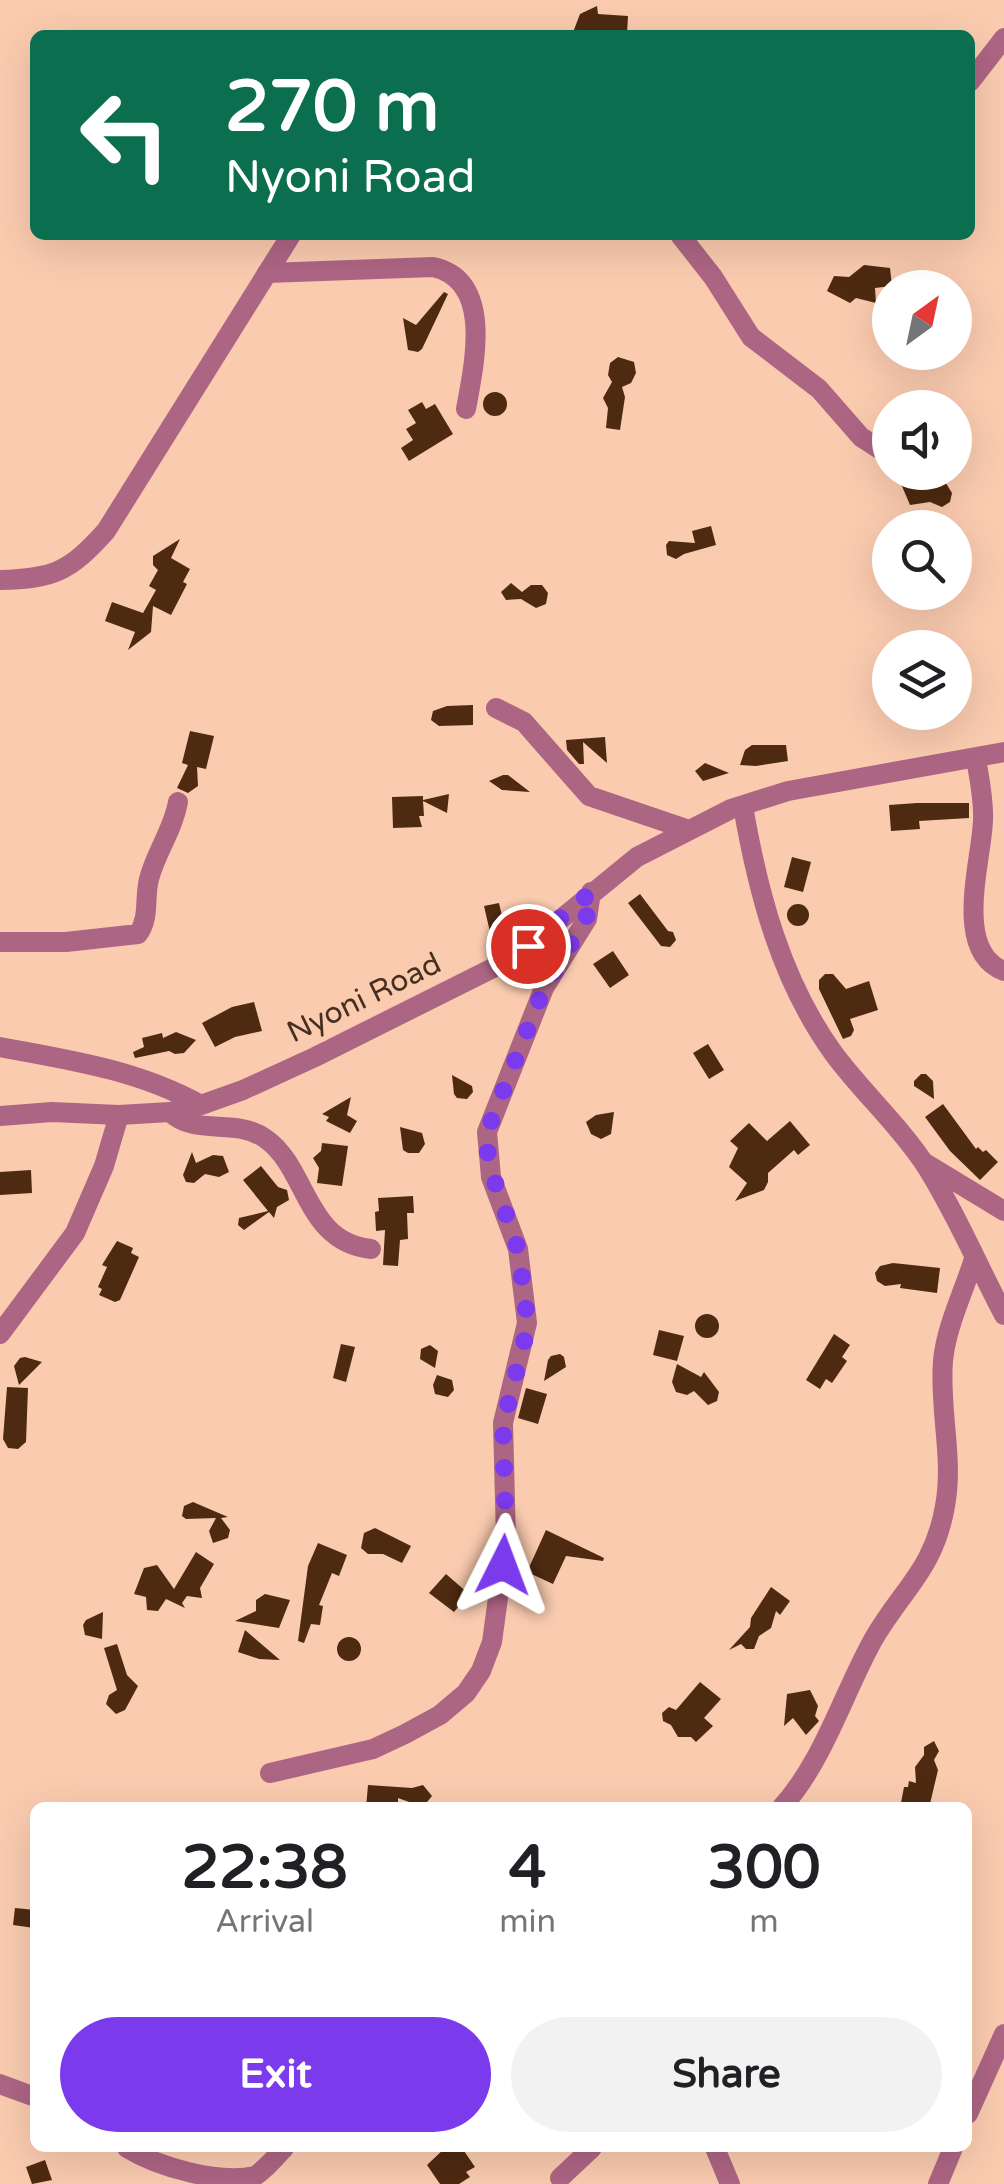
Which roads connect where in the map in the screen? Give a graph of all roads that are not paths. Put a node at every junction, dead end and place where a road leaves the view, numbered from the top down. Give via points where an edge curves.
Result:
1 (1004, 38) edge
2 (975, 76) edge
3 (288, 240) edge
4 (684, 240) edge
5 (267, 273) junction
6 (466, 410) dead end
7 (872, 444) edge
8 (0, 580) edge
9 (496, 708) dead end
10 (1004, 752) edge
11 (976, 758) junction
12 (178, 802) dead end
13 (742, 806) junction
14 (688, 830) junction
15 (591, 892) junction
16 (0, 942) edge
17 (1004, 971) edge
18 (0, 1046) edge
19 (201, 1104) junction
20 (170, 1112) junction
21 (0, 1116) edge
22 (119, 1116) junction
23 (923, 1162) junction
24 (1004, 1211) edge
25 (371, 1249) dead end
26 (974, 1259) junction
27 (1004, 1314) edge
28 (0, 1334) edge
29 (270, 1773) dead end
30 (786, 1802) edge
31 (1004, 2034) edge
32 (0, 2084) edge
33 (30, 2095) edge
34 (972, 2105) edge
35 (133, 2152) edge
36 (280, 2152) edge
37 (588, 2152) edge
38 (717, 2152) edge
39 (951, 2152) edge
40 (560, 2178) dead end
41 (730, 2184) edge
42 (938, 2184) edge

1 - 2 street
3 - 5 street
4 - 7 street via 751,337 819,389
5 - 6 street via 447,270 474,310
5 - 8 street via 106,531 53,576
9 - 14 street via 524,722 589,796
10 - 11 street, Nyoni Road
11 - 13 street, Nyoni Road via 788,791
11 - 17 street via 983,820 974,908 984,956
12 - 16 street via 148,882 146,922 138,934
13 - 14 street, Nyoni Road
13 - 23 street via 758,883 798,994 834,1053
14 - 15 street, Nyoni Road
15 - 19 street, Nyoni Road via 499,965 315,1057
15 - 29 street via 586,919 544,988 487,1132 492,1177 518,1249 526,1323 503,1424 506,1540 492,1642 466,1694 440,1715 373,1748
18 - 19 street via 105,1067
19 - 20 street, Nyoni Road
20 - 22 street, Nyoni Road
20 - 25 street via 185,1124 237,1126 267,1139 326,1226 350,1244
21 - 22 street, Nyoni Road
22 - 28 street via 76,1233
23 - 24 street
23 - 26 street
26 - 27 street
26 - 30 street via 944,1357 949,1454 941,1527 925,1567 875,1637 812,1765
31 - 34 street
32 - 33 street
35 - 36 street via 158,2166 220,2182 254,2176
37 - 40 street
38 - 41 street
39 - 42 street

